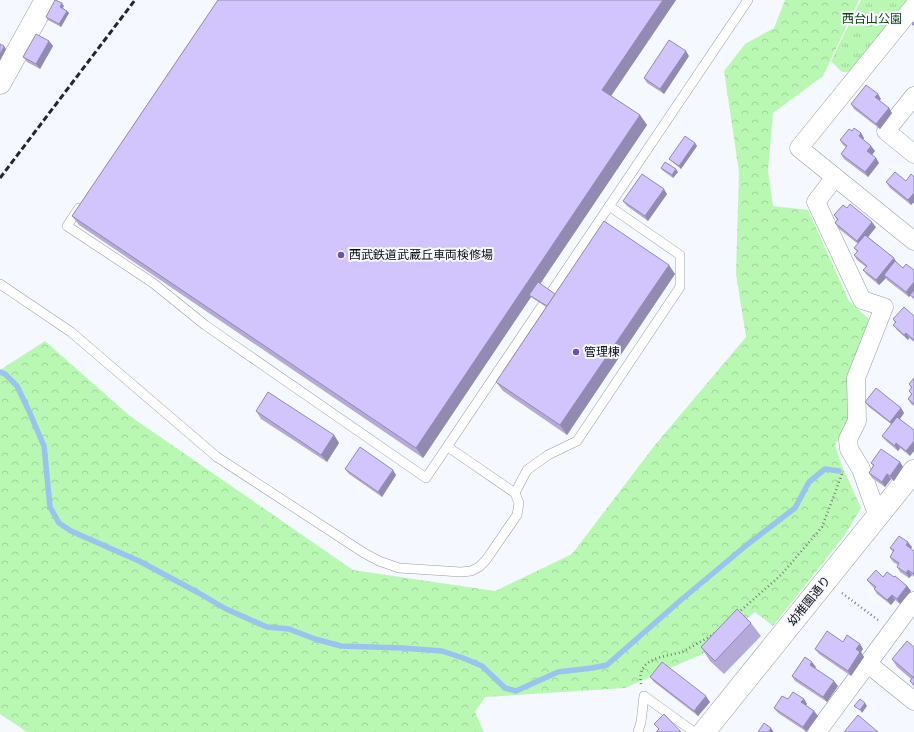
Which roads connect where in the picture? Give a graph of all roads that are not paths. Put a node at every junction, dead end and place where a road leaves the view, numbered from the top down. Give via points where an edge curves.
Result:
1 (46, 0) edge
2 (748, 0) edge
3 (914, 6) edge
4 (0, 83) edge
5 (914, 96) edge
6 (914, 154) edge
7 (835, 177) junction
8 (85, 199) edge
9 (609, 206) junction
10 (914, 241) edge
11 (0, 284) edge
12 (448, 447) junction
13 (914, 471) edge
14 (515, 493) junction
15 (878, 517) junction
16 (914, 601) edge
17 (867, 663) junction
18 (914, 701) edge
19 (638, 732) edge
20 (694, 732) edge
21 (704, 732) edge
22 (817, 732) edge

1 - 4 street
2 - 9 lane
3 - 7 street via 799,148
5 - 6 street via 886,131
7 - 10 street
7 - 15 street via 816,202 862,300 884,307 856,378 857,421 848,439 849,449 861,469
8 - 12 lane via 67,226 153,283 205,326 426,478
9 - 12 lane
9 - 14 lane via 680,255 680,287 577,441 548,455 527,470
11 - 14 lane via 71,332 217,457 379,561 398,568 461,572 479,567 517,515 519,503
12 - 14 lane
13 - 15 street, 幼稚園通り
15 - 21 street, 幼稚園通り
16 - 17 street
17 - 18 street
17 - 22 street
19 - 20 lane via 644,696

